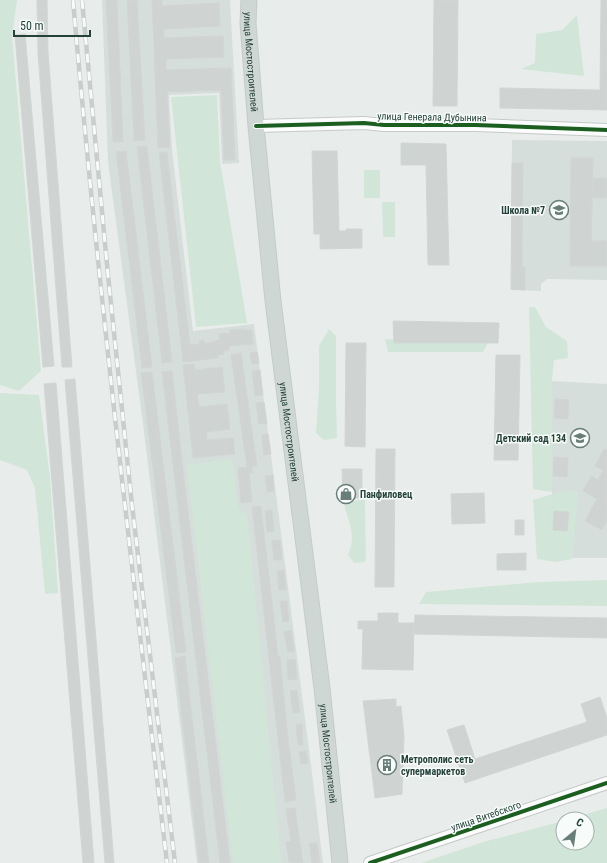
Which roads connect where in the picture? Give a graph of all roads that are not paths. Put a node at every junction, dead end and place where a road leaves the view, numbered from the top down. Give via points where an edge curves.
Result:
1 (249, 0) edge
2 (256, 126) junction
3 (607, 130) edge
4 (607, 783) edge
5 (340, 863) edge
6 (370, 863) edge

1 - 2 main road, улица Мостостроителей via 248,23
2 - 3 street, улица Генерала Дубынина via 364,123
2 - 5 main road, улица Мостостроителей via 273,301 322,688
4 - 6 street, улица Витебского

